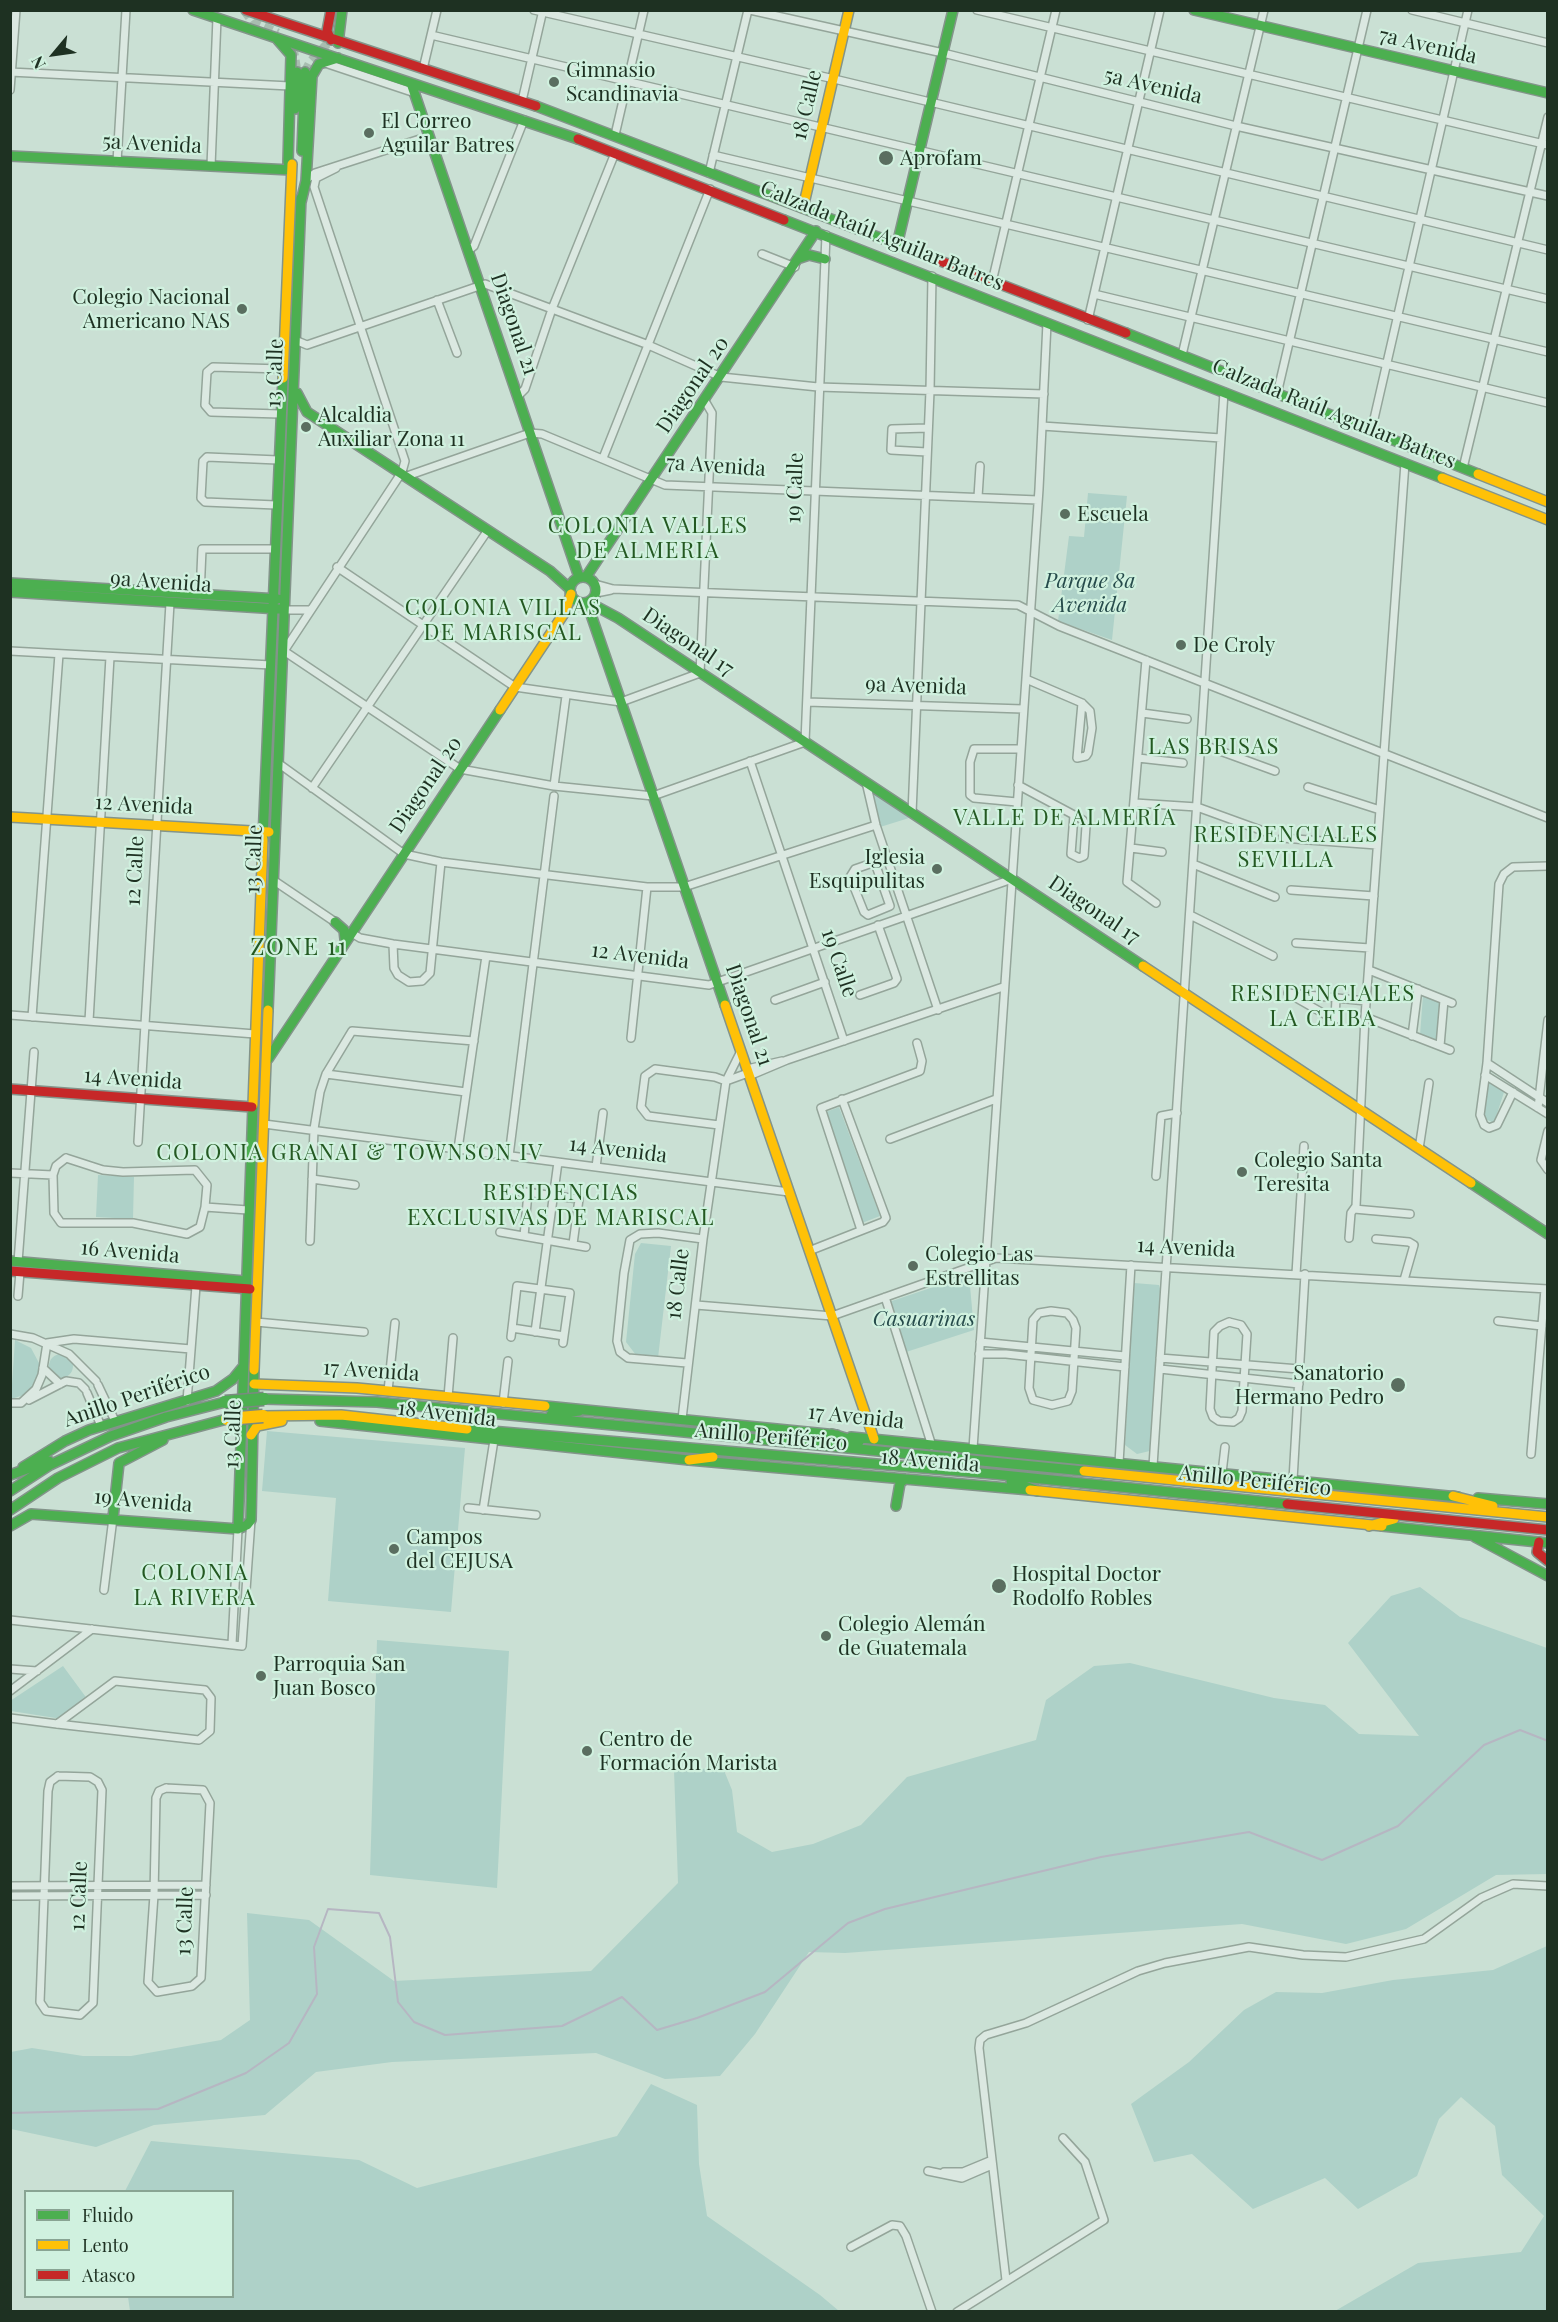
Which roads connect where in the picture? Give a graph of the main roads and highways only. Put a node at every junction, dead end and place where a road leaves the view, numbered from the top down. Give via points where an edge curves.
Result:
1 (193, 10) edge
2 (246, 10) edge
3 (331, 10) edge
4 (337, 10) edge
5 (342, 10) edge
6 (849, 10) edge
7 (953, 10) edge
8 (1194, 10) edge
9 (334, 24) tunnel mouth
10 (276, 38) junction
11 (335, 41) junction
12 (338, 58) junction
13 (413, 88) junction
14 (1548, 93) edge
15 (10, 156) edge
16 (291, 170) junction
17 (301, 202) junction
18 (803, 208) junction
19 (821, 233) junction
20 (897, 245) junction
21 (825, 259) road end
22 (798, 262) junction
23 (294, 382) junction
24 (1548, 502) edge
25 (1548, 520) edge
26 (10, 583) edge
27 (585, 590) junction
28 (10, 592) edge
29 (279, 604) junction
30 (605, 611) junction
31 (618, 618) junction
32 (594, 625) junction
33 (10, 817) edge
34 (269, 832) junction
35 (335, 922) road end
36 (353, 933) junction
37 (341, 948) junction
38 (266, 1065) junction
39 (254, 1079) junction
40 (10, 1089) edge
41 (252, 1107) junction
42 (1548, 1234) edge
43 (15, 1266) edge
44 (258, 1267) junction
45 (245, 1286) junction
46 (242, 1368) junction
47 (254, 1384) junction
48 (579, 1411) junction
49 (532, 1418) junction
50 (457, 1428) junction
51 (183, 1431) junction
52 (832, 1434) junction
53 (251, 1435) junction
54 (874, 1439) junction
55 (498, 1440) junction
56 (83, 1448) junction
57 (886, 1450) junction
58 (735, 1454) junction
59 (689, 1461) junction
60 (993, 1474) junction
61 (10, 1475) edge
62 (905, 1479) junction
63 (1293, 1480) junction
64 (1241, 1488) junction
65 (10, 1491) edge
66 (1038, 1491) junction
67 (1453, 1496) junction
68 (1548, 1503) edge
69 (897, 1506) dead end
70 (10, 1510) edge
71 (1532, 1516) junction
72 (1418, 1517) junction
73 (1548, 1517) edge
74 (113, 1518) junction
75 (10, 1526) edge
76 (1369, 1526) junction
77 (238, 1529) junction
78 (1548, 1530) edge
79 (1467, 1534) junction
80 (1543, 1543) edge
81 (1548, 1561) edge
82 (1547, 1572) edge

1 - 10 main road, Calzada Raúl Aguilar Batres
2 - 11 main road, Calzada Raúl Aguilar Batres
3 - 11 main road via 327,31
4 - 9 main road
5 - 11 main road
6 - 18 main road, 18 Calle
7 - 20 main road
8 - 14 main road, 7a Avenida
10 - 12 main road, Calzada Raúl Aguilar Batres
10 - 16 main road via 291,55
11 - 18 main road, Calzada Raúl Aguilar Batres via 522,101
12 - 13 main road, Calzada Raúl Aguilar Batres
12 - 17 main road via 323,62 312,76 310,182
13 - 19 main road, Calzada Raúl Aguilar Batres via 524,120
13 - 27 main road, Diagonal 21
15 - 16 main road, 5a Avenida
16 - 17 main road, 13 Calle via 301,72
16 - 29 main road, 13 Calle via 276,505
17 - 23 main road, 13 Calle
18 - 20 main road, Calzada Raúl Aguilar Batres
19 - 22 main road, Diagonal 20
19 - 25 main road, Calzada Raúl Aguilar Batres
20 - 24 main road, Calzada Raúl Aguilar Batres
21 - 22 main road via 809,255
22 - 27 main road, Diagonal 20 via 601,559
23 - 27 main road, Diagonal 17 via 298,400 307,412 549,571
23 - 29 main road, 13 Calle
26 - 29 main road, 9a Avenida via 200,594
27 - 30 main road, Diagonal 17
27 - 31 main road, Diagonal 17
27 - 32 main road, Diagonal 21
27 - 36 main road, Diagonal 20 via 565,612
28 - 29 main road, 9a Avenida via 170,603
29 - 34 main road, 13 Calle via 271,664
29 - 34 main road, 13 Calle via 284,651 278,762
30 - 31 main road, Diagonal 17
30 - 32 main road via 598,615
31 - 42 main road, Diagonal 17
32 - 54 main road, Diagonal 21
33 - 34 main road, 12 Avenida
34 - 38 main road, 13 Calle via 273,880
34 - 39 main road, 13 Calle
35 - 37 main road via 345,933
36 - 37 main road, Diagonal 20
36 - 38 main road, Diagonal 20
37 - 38 main road, Diagonal 20
38 - 39 main road, Diagonal 20
38 - 44 main road, 13 Calle
39 - 41 main road, 13 Calle
40 - 41 main road, 14 Avenida
41 - 45 main road, 13 Calle
43 - 45 main road, 16 Avenida
43 - 45 main road, 16 Avenida via 196,1286
44 - 45 main road via 253,1285
44 - 47 main road, 13 Calle
45 - 46 main road, 13 Calle
46 - 61 main road, Anillo Periférico via 225,1386 101,1426 65,1441
46 - 77 main road, 13 Calle
47 - 48 main road, 17 Avenida via 388,1391
47 - 53 main road, 13 Calle
48 - 49 main road
48 - 52 main road, 17 Avenida
49 - 56 main road, Anillo Periférico, bridge via 377,1402 264,1399 225,1402 138,1425
49 - 57 main road, Anillo Periférico
50 - 51 main road, Anillo Periférico, bridge via 341,1415 227,1419
50 - 55 main road
50 - 58 main road, Anillo Periférico
51 - 70 main road, Anillo Periférico via 118,1448 58,1478
51 - 74 main road via 119,1463
52 - 54 main road, 17 Avenida
52 - 57 main road
53 - 55 main road, 18 Avenida via 257,1426 267,1422 340,1421
53 - 77 main road, 13 Calle via 251,1520
54 - 63 main road, 17 Avenida
55 - 59 main road, 18 Avenida
56 - 61 main road
56 - 65 main road, Anillo Periférico
57 - 64 main road, Anillo Periférico
58 - 59 main road
58 - 60 main road, Anillo Periférico
59 - 62 main road, 18 Avenida
60 - 66 main road
60 - 72 main road, Anillo Periférico
62 - 66 main road, 18 Avenida
62 - 69 main road via 900,1483
63 - 64 main road
63 - 67 main road, 17 Avenida
64 - 71 main road, Anillo Periférico
66 - 76 main road, 18 Avenida
67 - 68 main road
67 - 71 main road
71 - 73 main road, Anillo Periférico
72 - 76 main road
72 - 78 main road, Anillo Periférico
74 - 75 main road, 19 Avenida via 28,1514
74 - 77 main road, 19 Avenida
76 - 79 main road, 18 Avenida
79 - 80 main road
79 - 82 main road
80 - 81 main road via 1537,1552

